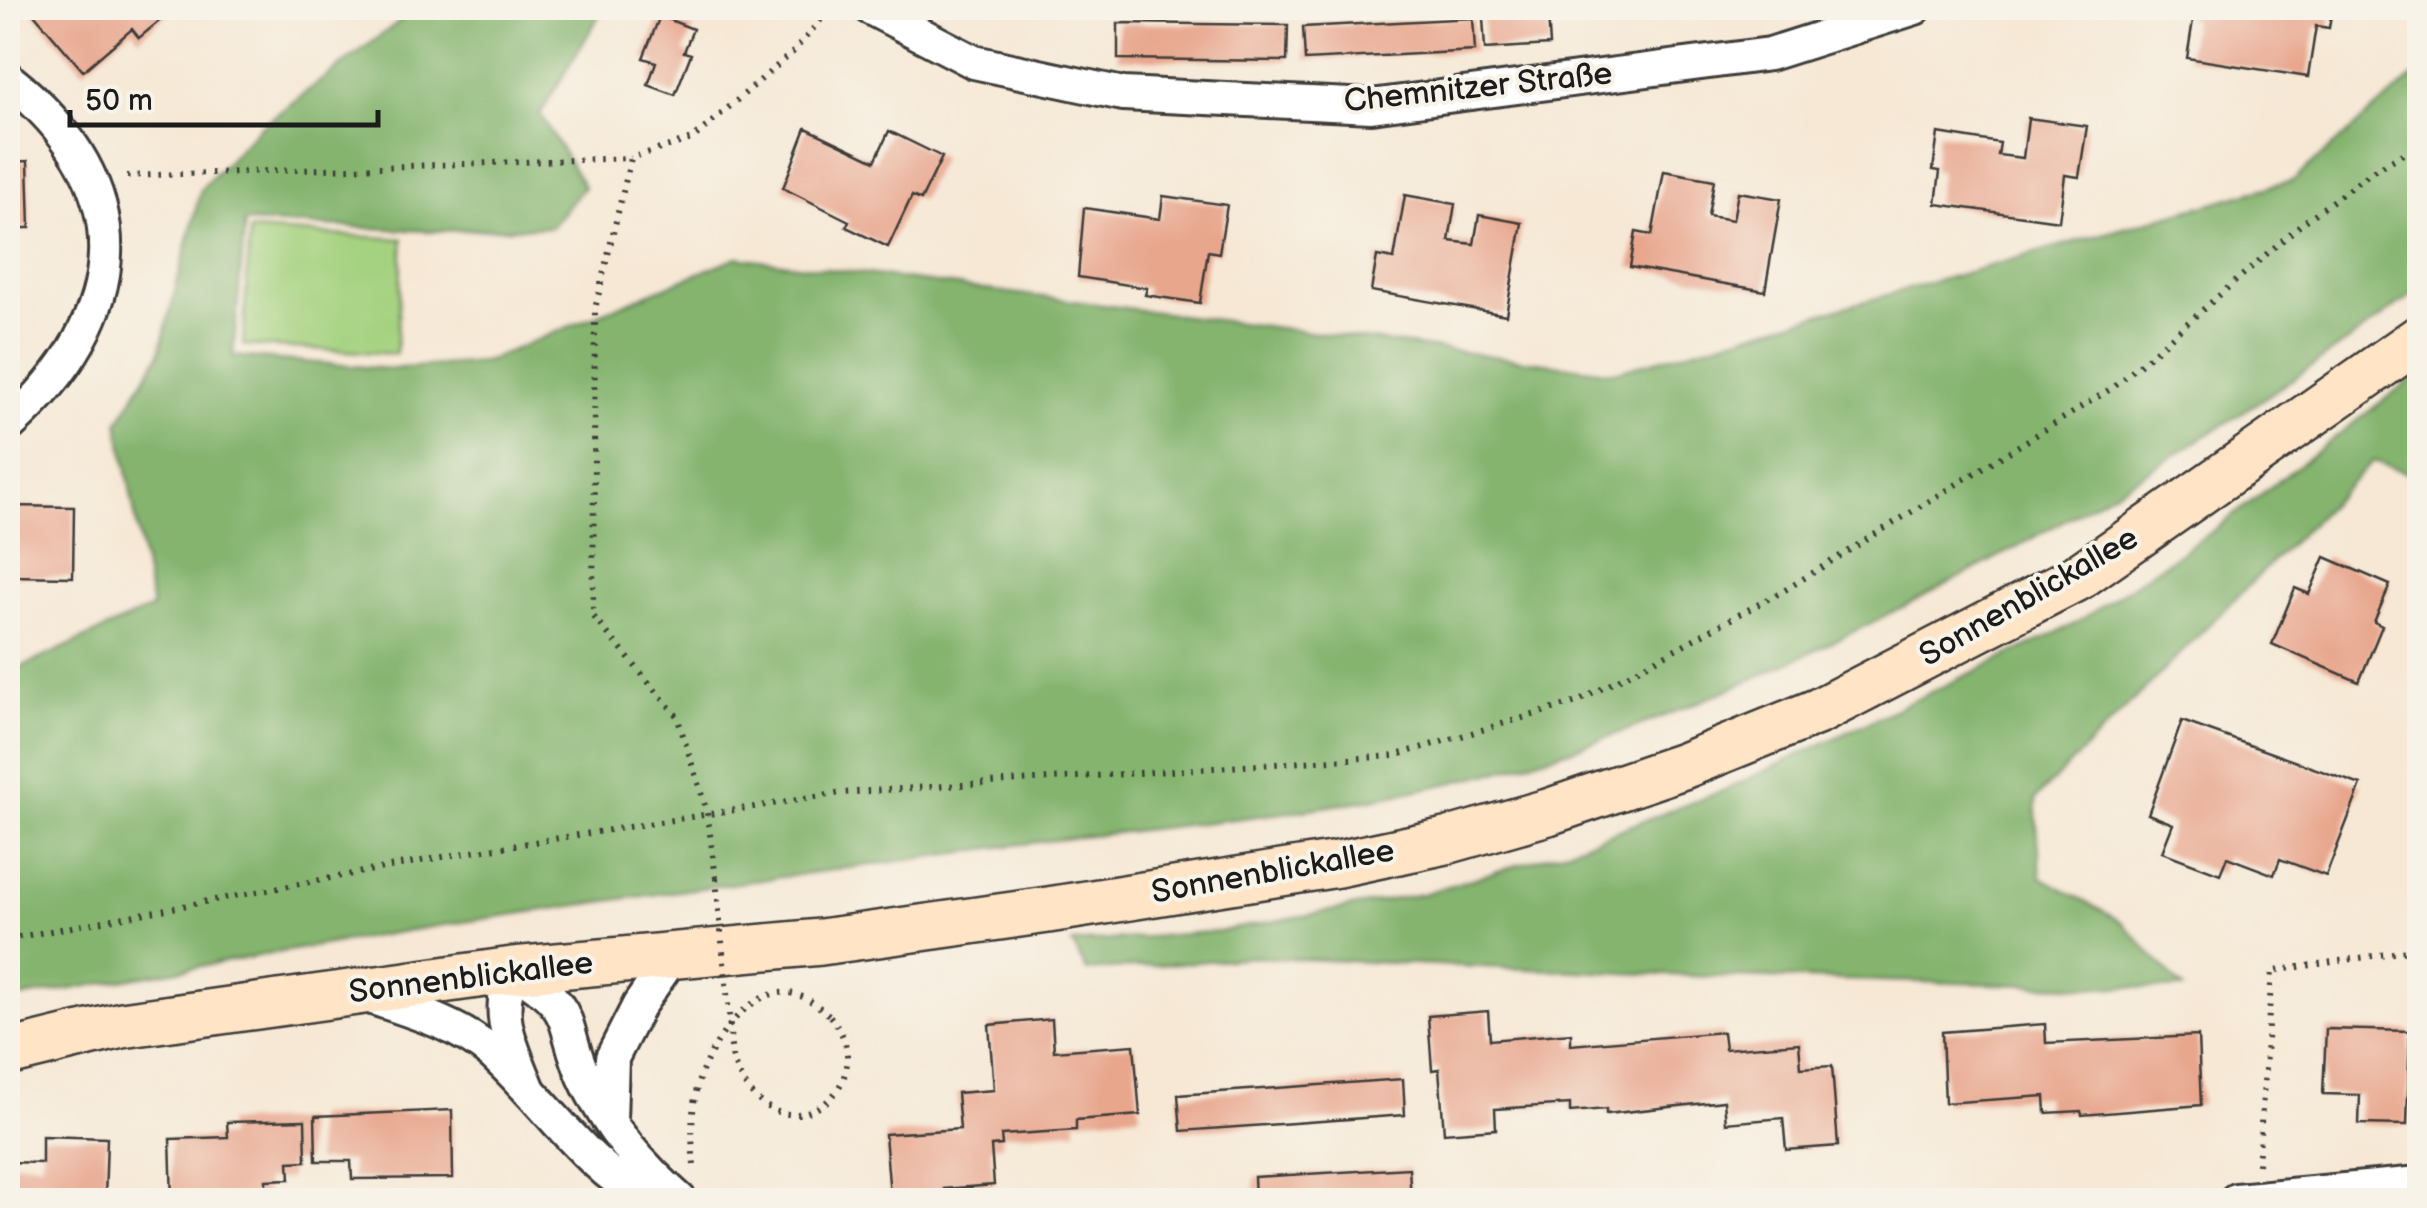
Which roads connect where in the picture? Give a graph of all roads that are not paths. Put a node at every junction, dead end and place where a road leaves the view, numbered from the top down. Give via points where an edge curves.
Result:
1 (870, 8) edge
2 (1915, 8) edge
3 (8, 79) edge
4 (2420, 338) edge
5 (8, 426) edge
6 (676, 954) junction
7 (512, 970) junction
8 (356, 992) junction
9 (8, 1053) edge
10 (529, 1090) junction
11 (610, 1120) junction
12 (2420, 1183) edge
13 (2246, 1199) edge
14 (648, 1200) edge
15 (680, 1200) edge

1 - 2 street, Chemnitzer Straße via 974,62 1123,94 1370,106 1770,54
3 - 5 street via 61,130 92,177 104,217 106,267 75,348 47,391
4 - 6 main road, Sonnenblickallee via 2080,576 1819,711 1683,766 1463,836 1338,864 840,940
6 - 7 main road, Sonnenblickallee
6 - 11 street via 612,1058
7 - 8 main road, Sonnenblickallee
7 - 10 street via 503,993 503,1023
7 - 11 street via 561,1004 588,1086
8 - 9 main road, Sonnenblickallee via 122,1026
8 - 10 street via 458,1030
10 - 14 street via 592,1162
11 - 15 street via 620,1140
12 - 13 street

